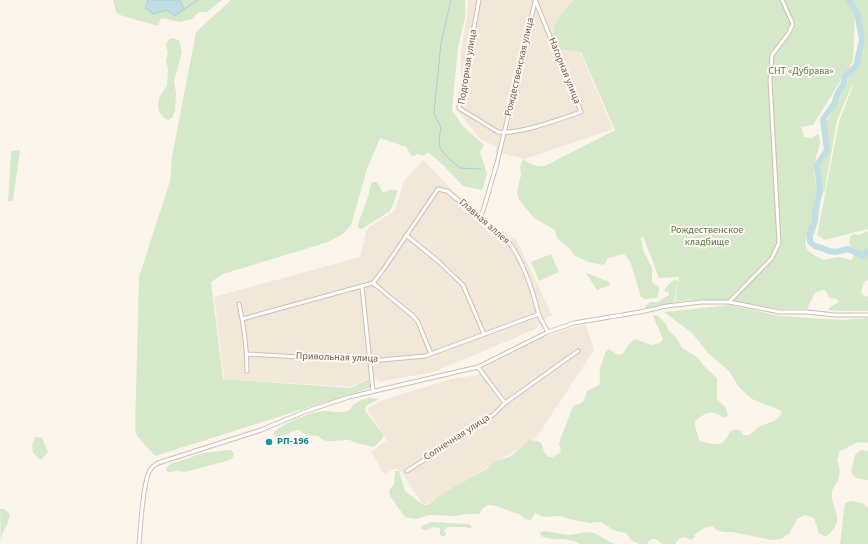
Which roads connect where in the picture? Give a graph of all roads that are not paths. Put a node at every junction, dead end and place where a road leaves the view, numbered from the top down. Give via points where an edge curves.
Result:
1 (480, 0) edge
2 (535, 0) edge
3 (782, 0) edge
4 (504, 133) junction
5 (479, 218) junction
6 (406, 235) junction
7 (373, 283) junction
8 (362, 287) junction
9 (729, 302) junction
10 (239, 304) dead end
11 (539, 314) junction
12 (868, 315) edge
13 (242, 318) junction
14 (548, 332) junction
15 (484, 334) junction
16 (578, 351) dead end
17 (247, 354) junction
18 (431, 354) junction
19 (370, 361) junction
20 (478, 367) junction
21 (247, 371) dead end
22 (373, 392) junction
23 (505, 403) junction
24 (407, 471) dead end
25 (139, 544) edge

1 - 4 street, Подгорная улица via 459,108 498,132
2 - 4 street, Рождественская улица
2 - 4 street, Нагорная улица via 581,112
3 - 9 street via 793,24 772,55 770,80 779,243 772,258
4 - 5 street, Рождественская улица
5 - 6 street, Главная аллея via 447,192 438,189
5 - 11 street, Главная аллея via 508,241 514,250
6 - 7 street
6 - 15 street via 464,285
7 - 8 street
7 - 18 street via 418,322
8 - 13 street
8 - 19 street
9 - 12 street via 780,312
9 - 14 street via 666,306 574,322
10 - 13 street
11 - 14 street, Главная аллея
11 - 15 street, Привольная улица
13 - 17 street
14 - 20 street
15 - 18 street, Привольная улица
16 - 23 street, Солнечная улица
17 - 19 street, Привольная улица
17 - 21 street
18 - 19 street, Привольная улица
19 - 22 street
20 - 22 street
20 - 23 street
22 - 25 street via 329,404 261,430 158,463 149,472 146,483
23 - 24 street, Солнечная улица via 474,428

